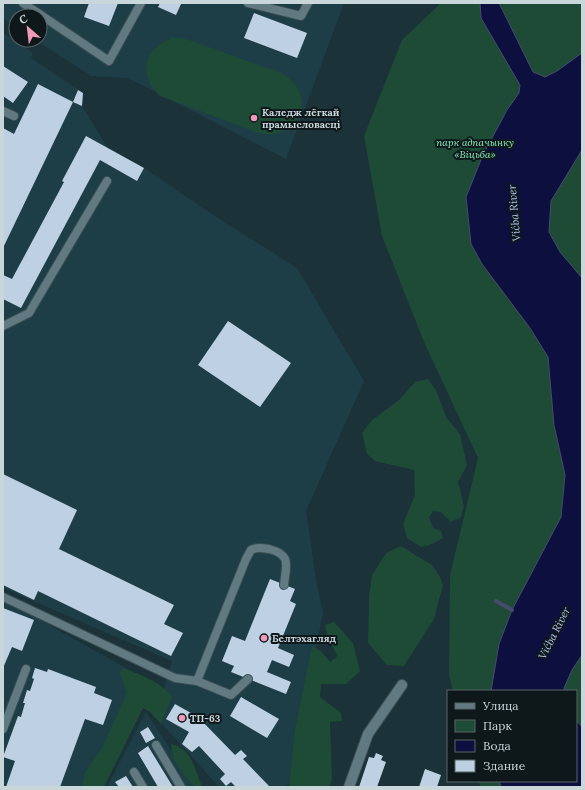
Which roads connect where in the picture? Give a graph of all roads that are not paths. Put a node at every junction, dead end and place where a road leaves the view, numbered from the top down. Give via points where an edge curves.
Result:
1 (141, 3) edge
2 (248, 3) edge
3 (308, 3) edge
4 (25, 4) edge
5 (3, 111) edge
6 (14, 116) dead end
7 (107, 181) dead end
8 (3, 326) edge
9 (284, 585) dead end
10 (3, 597) edge
11 (26, 669) dead end
12 (248, 679) dead end
13 (197, 681) junction
14 (402, 685) dead end
15 (3, 729) edge
16 (156, 746) dead end
17 (134, 772) dead end
18 (143, 787) edge
19 (182, 787) edge
20 (349, 787) edge

1 - 4 lane via 109,62
2 - 3 lane via 301,16
5 - 6 lane
7 - 8 lane via 29,313
9 - 13 lane via 285,557 280,552 258,547 251,550
10 - 13 lane via 175,678
11 - 15 lane
12 - 13 lane via 230,694
14 - 20 street via 368,734
16 - 19 lane
17 - 18 lane

